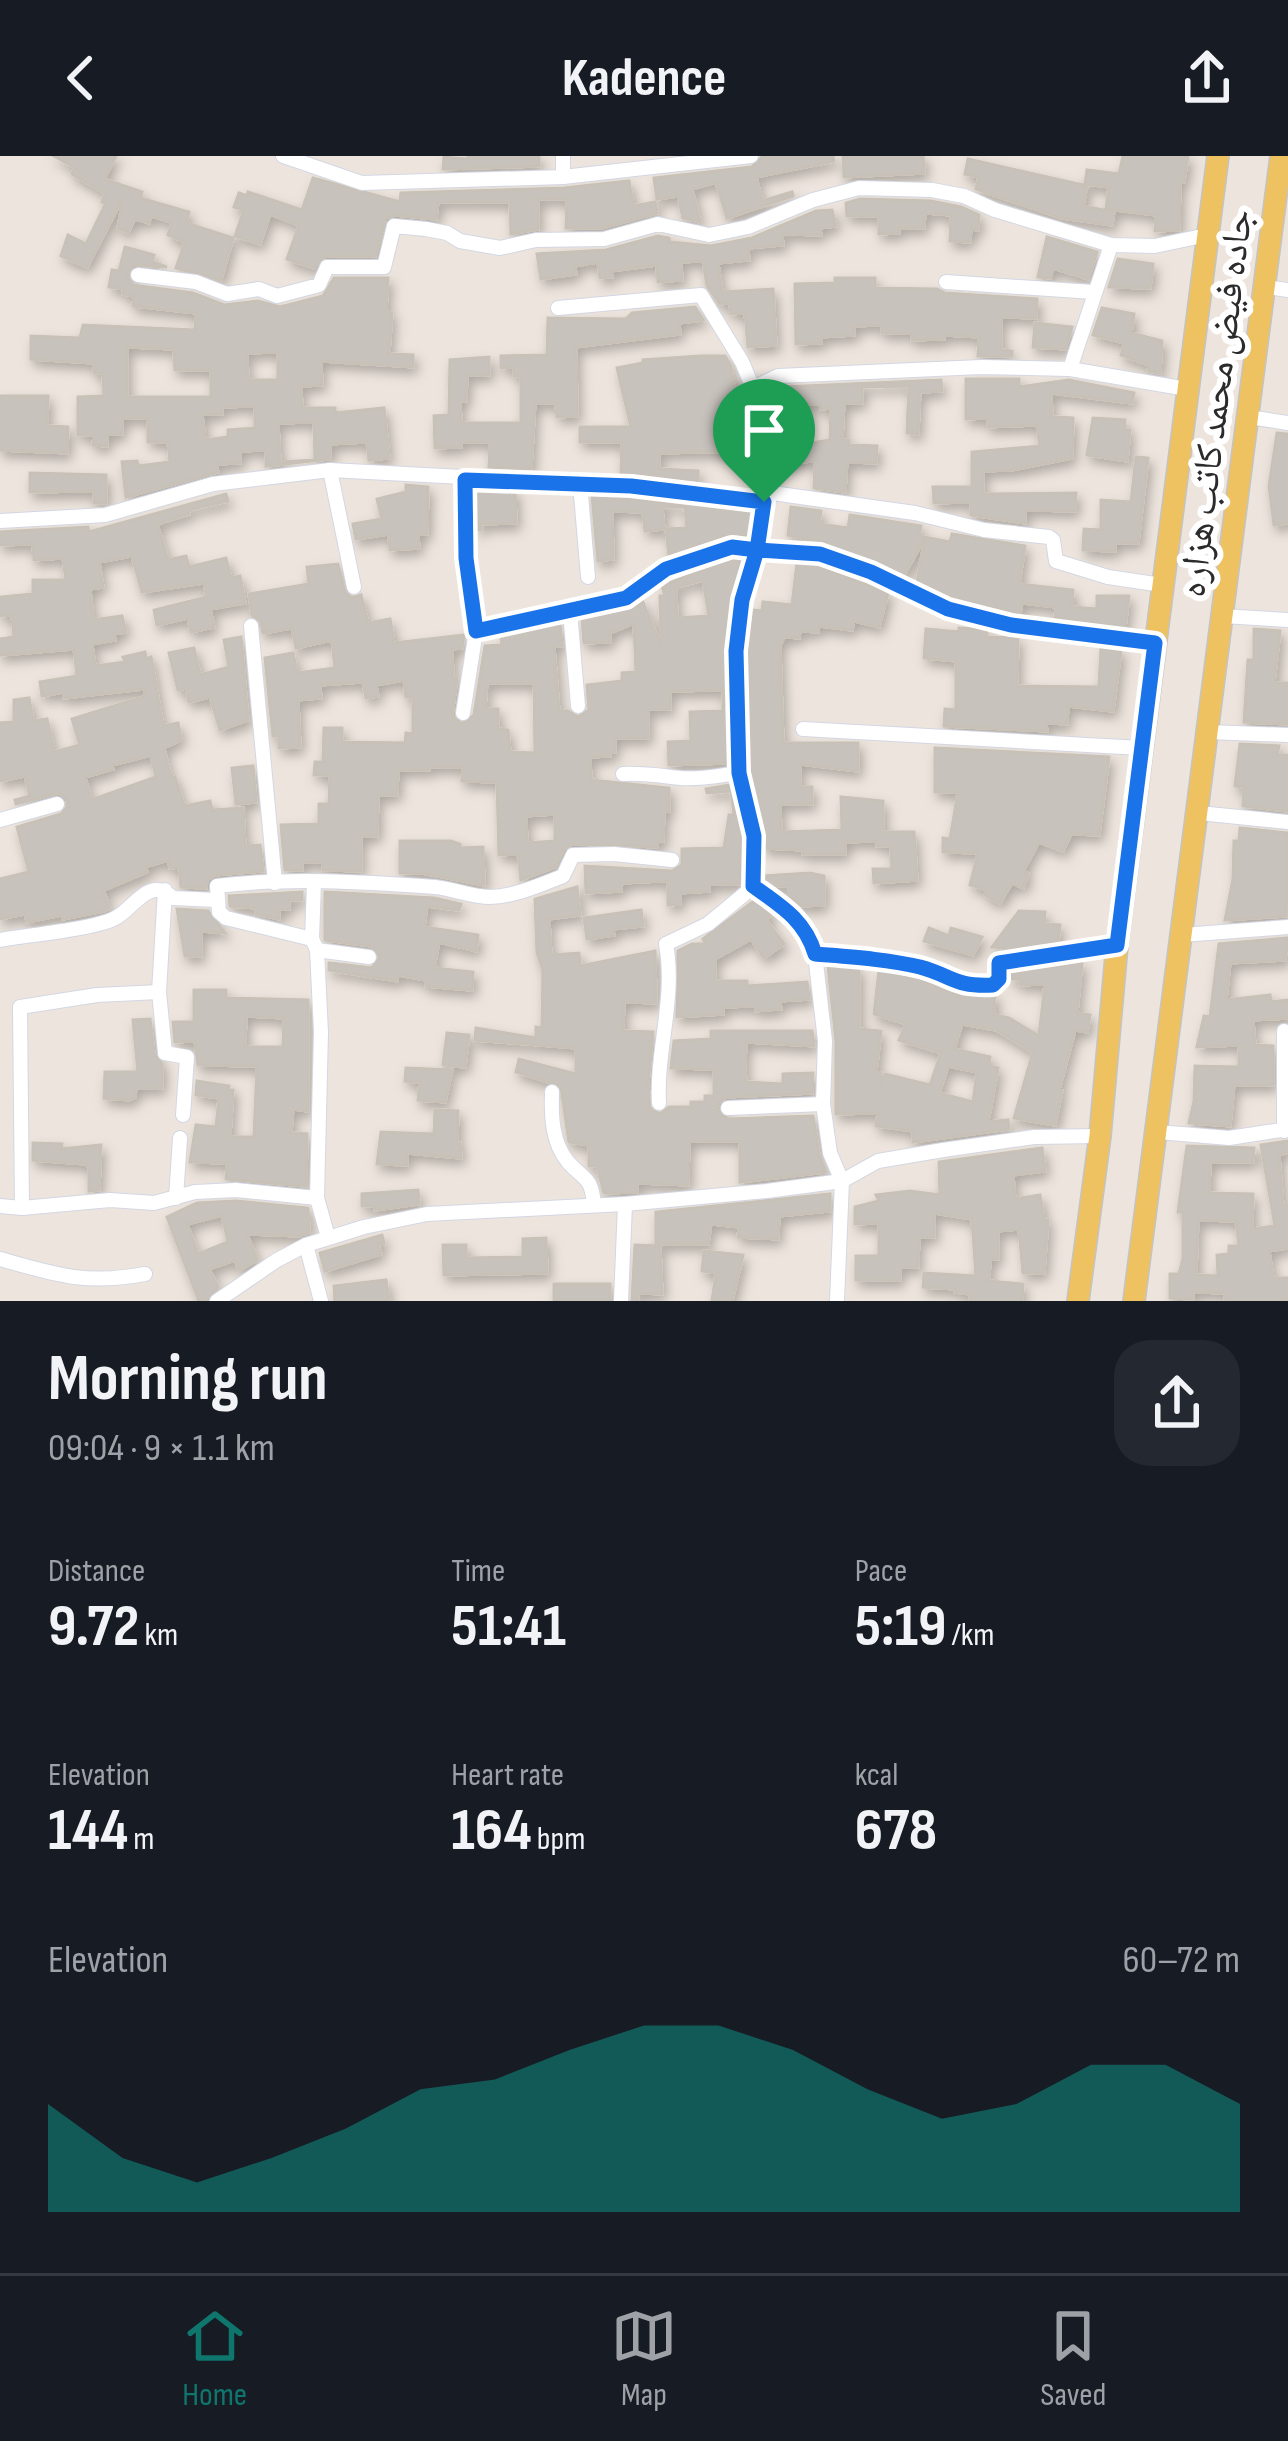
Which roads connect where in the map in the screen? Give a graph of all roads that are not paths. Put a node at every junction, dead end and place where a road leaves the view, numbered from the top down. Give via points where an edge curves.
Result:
1 (283, 156) edge
2 (563, 156) edge
3 (751, 156) edge
4 (1218, 156) edge
5 (1281, 156) edge
6 (563, 177) junction
7 (1207, 235) junction
8 (1280, 239) edge
9 (1111, 245) junction
10 (138, 275) dead end
11 (946, 282) dead end
12 (1277, 288) edge
13 (1094, 292) junction
14 (557, 308) dead end
15 (1070, 369) junction
16 (753, 388) junction
17 (1186, 389) junction
18 (1249, 417) junction
19 (1288, 423) edge
20 (330, 470) junction
21 (465, 480) junction
22 (580, 483) junction
23 (764, 497) junction
24 (0, 521) edge
25 (757, 550) junction
26 (588, 577) dead end
27 (1162, 585) junction
28 (354, 586) dead end
29 (570, 611) junction
30 (1223, 616) junction
31 (1288, 620) edge
32 (251, 626) dead end
33 (476, 631) junction
34 (1155, 643) junction
35 (578, 706) dead end
36 (463, 712) dead end
37 (803, 729) dead end
38 (1208, 732) junction
39 (1288, 735) edge
40 (1142, 748) junction
41 (739, 773) junction
42 (623, 774) dead end
43 (57, 804) dead end
44 (1199, 813) junction
45 (0, 820) edge
46 (1288, 822) edge
47 (672, 860) dead end
48 (275, 883) junction
49 (314, 883) junction
50 (753, 886) junction
51 (165, 890) junction
52 (216, 900) junction
53 (1288, 927) edge
54 (1182, 935) junction
55 (0, 940) edge
56 (315, 944) junction
57 (1117, 945) junction
58 (815, 954) junction
59 (369, 957) dead end
60 (159, 992) junction
61 (1284, 1031) dead end
62 (552, 1093) dead end
63 (659, 1103) dead end
64 (824, 1104) junction
65 (728, 1108) dead end
66 (183, 1115) dead end
67 (1286, 1130) edge
68 (1158, 1132) junction
69 (1100, 1136) junction
70 (180, 1138) dead end
71 (842, 1181) junction
72 (176, 1198) junction
73 (317, 1198) junction
74 (594, 1204) junction
75 (625, 1204) junction
76 (0, 1206) edge
77 (22, 1208) junction
78 (328, 1237) junction
79 (306, 1245) junction
80 (0, 1259) edge
81 (145, 1274) dead end
82 (217, 1301) edge
83 (321, 1301) edge
84 (622, 1301) edge
85 (837, 1301) edge
86 (1078, 1301) edge
87 (1134, 1301) edge

1 - 6 street via 362,183
2 - 6 street
3 - 6 street
4 - 7 main road
5 - 8 main road, جاده فیض محمد کاتب هزاره
7 - 9 street
7 - 17 main road
8 - 12 main road, جاده فیض محمد کاتب هزاره
9 - 10 street via 964,196 860,188 709,235 658,224 604,239 500,248 394,226 384,267 327,267 319,285 277,296
9 - 13 street
11 - 13 street
12 - 18 main road, جاده فیض محمد کاتب هزاره
13 - 15 street
14 - 16 street via 701,295
15 - 16 street via 778,376
15 - 17 street
16 - 23 street
17 - 27 main road
18 - 19 street
18 - 30 main road, جاده فیض محمد کاتب هزاره
20 - 21 street
20 - 24 street via 213,484 105,515
20 - 28 street
21 - 22 street
21 - 33 street
22 - 23 street
22 - 26 street
23 - 25 street
23 - 27 street via 1049,536 1056,561
25 - 29 street via 732,547 688,561 626,598
25 - 34 street via 820,554 948,609 1011,625
25 - 41 street via 736,651
27 - 34 main road
29 - 33 street
29 - 35 street
30 - 31 street
30 - 38 main road, جاده فیض محمد کاتب هزاره
32 - 48 street
33 - 36 street
34 - 40 main road
37 - 40 street
38 - 39 street
38 - 44 main road, جاده فیض محمد کاتب هزاره
40 - 57 main road
41 - 42 street
41 - 50 street via 754,836
43 - 45 street
44 - 46 street
44 - 54 main road, جاده فیض محمد کاتب هزاره
47 - 49 street via 573,855 563,876 490,897
48 - 49 street
48 - 52 street via 220,886
49 - 56 street
50 - 58 street via 791,912
50 - 63 street via 708,924 666,944
51 - 52 street via 173,898
51 - 55 street via 146,892 116,918
51 - 60 street
52 - 56 street via 226,918
53 - 54 street
54 - 68 main road, جاده فیض محمد کاتب هزاره
56 - 59 street
56 - 73 street
57 - 58 street via 999,963 999,979 978,986 882,959
57 - 69 main road
58 - 64 street
60 - 66 street via 165,1053 187,1057
60 - 77 street via 20,1007
61 - 67 street
62 - 74 street via 556,1139 592,1184
64 - 65 street
64 - 71 street
67 - 68 street via 1229,1138
68 - 87 main road, جاده فیض محمد کاتب هزاره
69 - 71 street via 1034,1137 878,1161
69 - 86 main road
70 - 72 street
71 - 75 street
71 - 85 street
72 - 73 street via 236,1190
72 - 77 street
73 - 78 street
74 - 75 street
74 - 78 street via 427,1214
75 - 84 street
76 - 77 street
78 - 79 street
79 - 82 street
79 - 83 street
80 - 81 street via 73,1280

